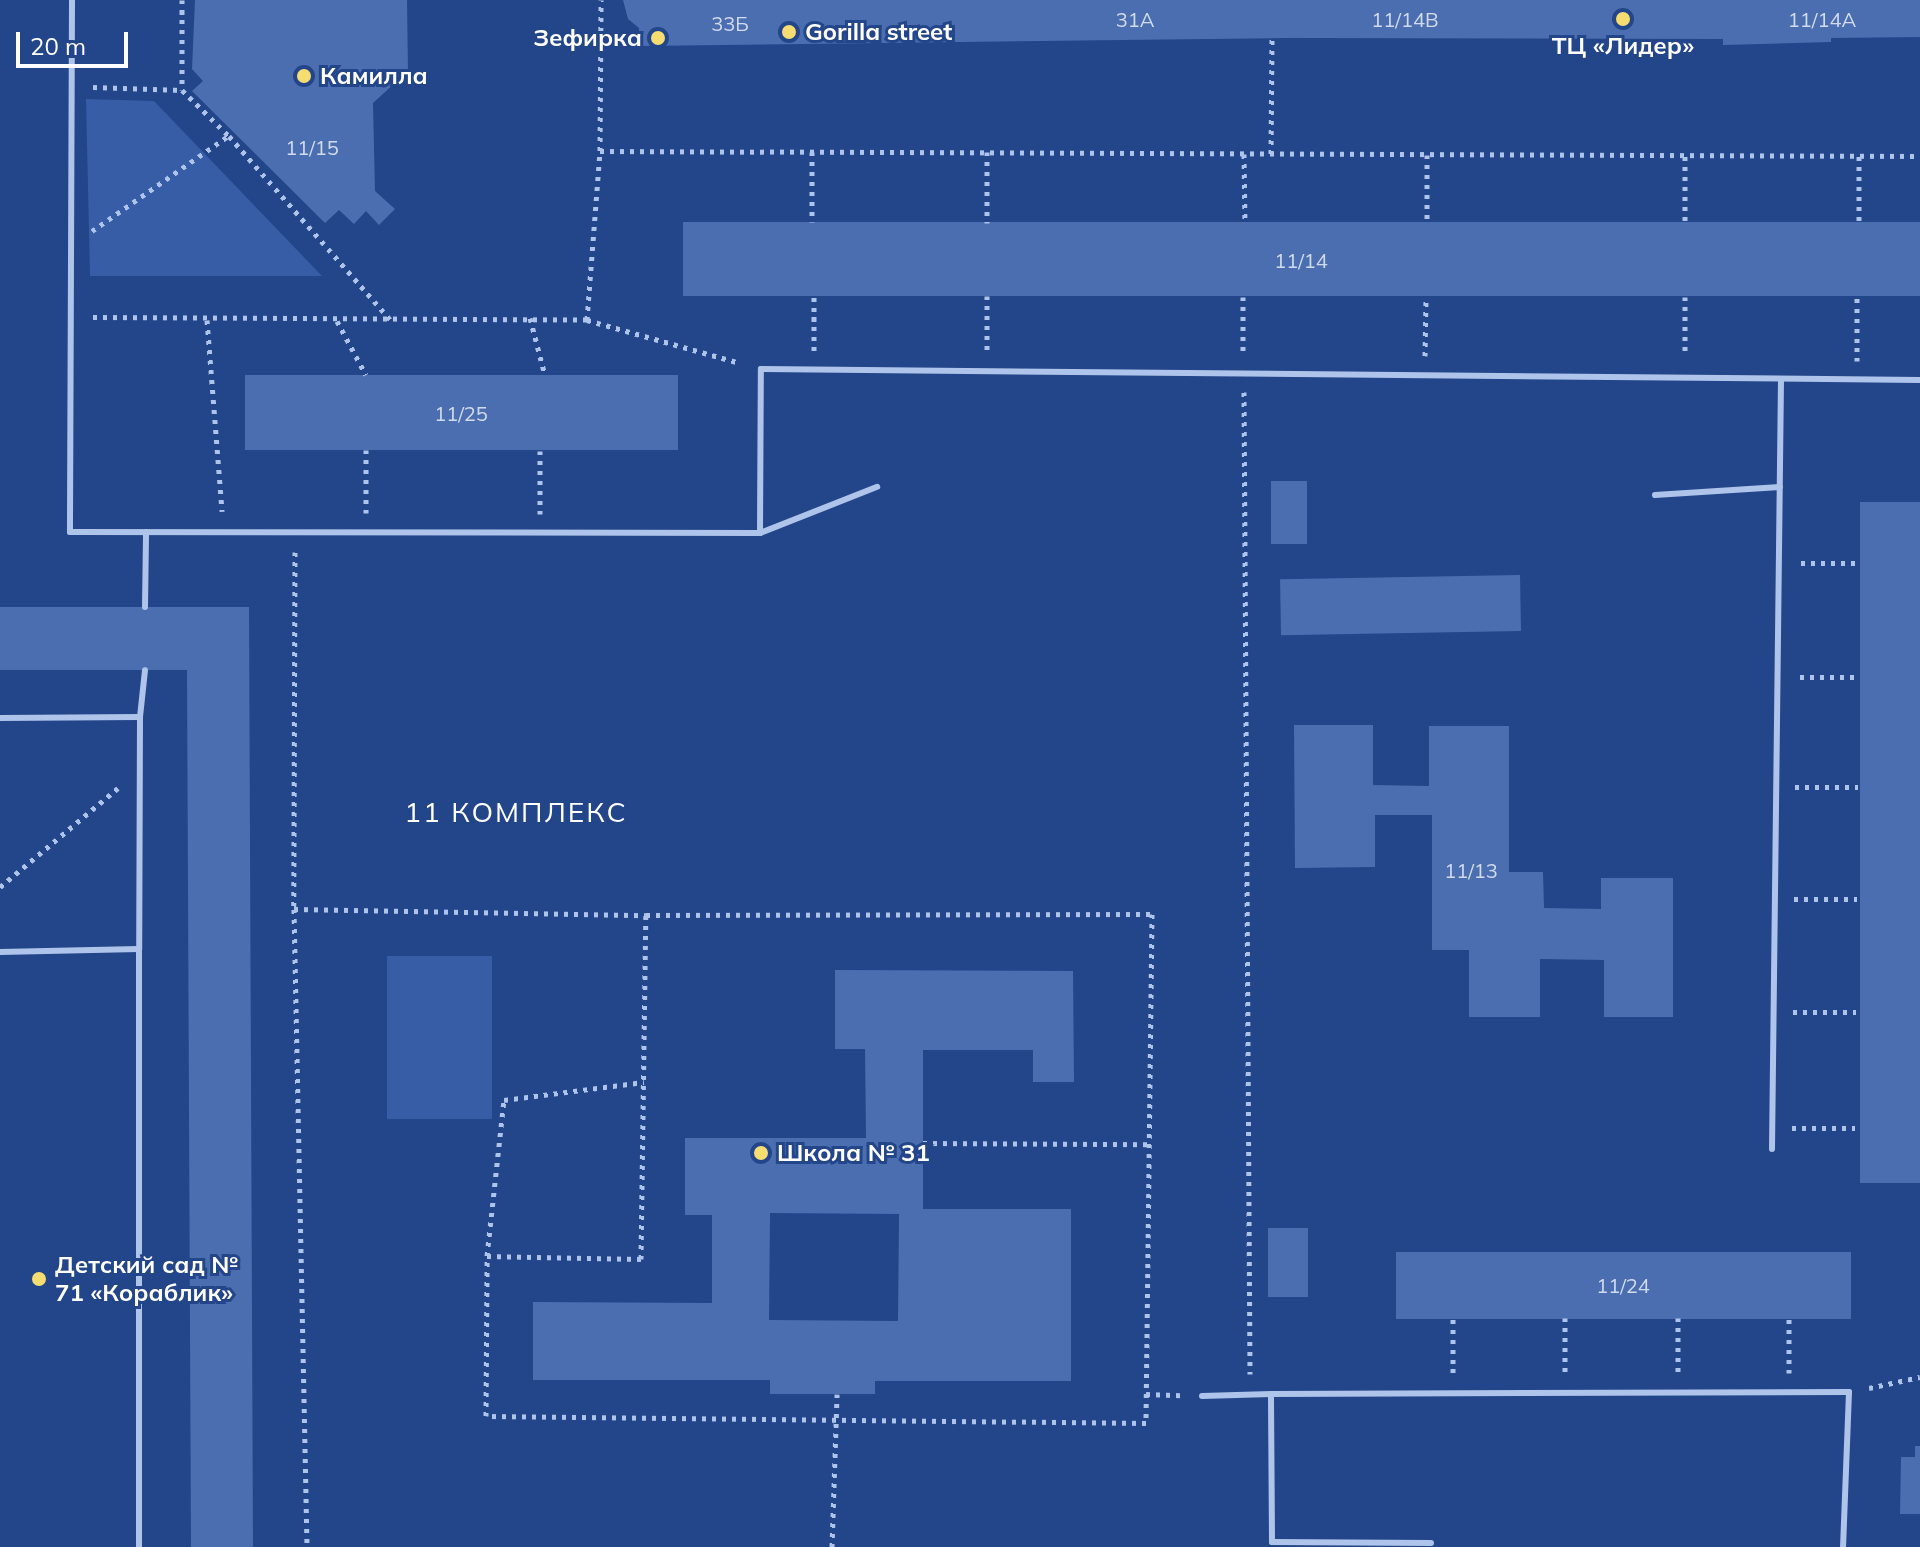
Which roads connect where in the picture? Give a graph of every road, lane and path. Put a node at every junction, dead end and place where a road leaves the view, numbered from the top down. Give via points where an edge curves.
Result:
1 (72, 0) edge
2 (182, 0) edge
3 (601, 0) edge
4 (1272, 38) dead end
5 (72, 87) junction
6 (182, 90) junction
7 (229, 136) junction
8 (600, 151) junction
9 (812, 152) junction
10 (987, 152) junction
11 (1244, 154) junction
12 (1271, 154) junction
13 (1427, 155) junction
14 (1685, 156) junction
15 (1859, 156) junction
16 (1920, 156) edge
17 (812, 222) dead end
18 (987, 223) dead end
19 (1245, 223) dead end
20 (1427, 224) dead end
21 (1685, 224) dead end
22 (1859, 224) dead end
23 (71, 245) junction
24 (814, 296) dead end
25 (987, 296) dead end
26 (1243, 297) dead end
27 (1426, 297) dead end
28 (1685, 297) dead end
29 (1857, 298) dead end
30 (72, 317) junction
31 (530, 318) junction
32 (390, 319) junction
33 (207, 320) junction
34 (587, 320) junction
35 (337, 321) junction
36 (761, 369) junction
37 (814, 370) junction
38 (987, 371) junction
39 (366, 375) dead end
40 (545, 375) dead end
41 (1243, 376) junction
42 (1425, 376) junction
43 (1685, 378) junction
44 (1781, 379) junction
45 (1857, 379) junction
46 (1920, 380) edge
47 (366, 450) dead end
48 (540, 451) dead end
49 (877, 487) dead end
50 (1780, 487) junction
51 (1655, 495) dead end
52 (295, 531) junction
53 (366, 531) junction
54 (146, 532) junction
55 (224, 532) junction
56 (540, 532) junction
57 (760, 533) junction
58 (1779, 563) junction
59 (1860, 563) dead end
60 (145, 607) dead end
61 (145, 670) dead end
62 (1778, 677) junction
63 (1859, 677) dead end
64 (140, 717) junction
65 (0, 718) edge
66 (138, 772) junction
67 (1776, 787) junction
68 (1858, 787) dead end
69 (0, 887) edge
70 (1775, 899) junction
71 (1857, 899) dead end
72 (294, 909) junction
73 (646, 915) junction
74 (139, 949) junction
75 (0, 952) edge
76 (1774, 1012) junction
77 (1856, 1012) dead end
78 (644, 1082) junction
79 (1772, 1128) junction
80 (1855, 1128) dead end
81 (923, 1143) dead end
82 (1149, 1144) junction
83 (1772, 1149) dead end
84 (487, 1256) junction
85 (1565, 1318) dead end
86 (1678, 1318) dead end
87 (1789, 1318) dead end
88 (1453, 1319) dead end
89 (1920, 1377) edge
90 (1849, 1392) junction
91 (1454, 1393) junction
92 (1565, 1393) junction
93 (1679, 1393) junction
94 (1789, 1393) junction
95 (837, 1394) dead end
96 (1146, 1394) junction
97 (1250, 1394) junction
98 (1271, 1394) junction
99 (1202, 1396) joint
100 (837, 1420) junction
101 (1431, 1543) dead end
102 (139, 1547) edge
103 (307, 1547) edge
104 (832, 1547) edge
105 (1843, 1547) edge

1 - 5 lane
2 - 6 path
3 - 8 path
4 - 12 path
5 - 6 path
5 - 23 lane
6 - 7 path
7 - 23 path
7 - 32 path
8 - 9 path
8 - 34 path
9 - 10 path
9 - 17 path
10 - 11 path
10 - 18 path
11 - 12 path
11 - 19 path
12 - 13 path
13 - 14 path
13 - 20 path
14 - 15 path
14 - 21 path
15 - 16 path
15 - 22 path
23 - 30 lane
24 - 37 path
25 - 38 path
26 - 41 path
27 - 42 path
28 - 43 path
29 - 45 path
30 - 33 path
30 - 54 lane via 70,532
31 - 32 path
31 - 34 path
31 - 40 path
32 - 35 path
33 - 35 path
33 - 55 path
34 - 36 path
35 - 39 path
36 - 37 lane
36 - 57 lane
37 - 38 lane
38 - 41 lane
41 - 42 lane
41 - 97 path
42 - 43 lane
43 - 44 lane
44 - 45 lane
44 - 50 lane
45 - 46 lane
47 - 53 path
48 - 56 path
49 - 57 lane
50 - 51 lane
50 - 58 lane
52 - 53 lane
52 - 55 lane
52 - 72 path
53 - 56 lane
54 - 55 lane
54 - 60 lane
56 - 57 lane
58 - 59 path
58 - 62 lane
61 - 64 lane
62 - 63 path
62 - 67 lane
64 - 65 lane
64 - 66 lane
66 - 69 path
66 - 74 lane
67 - 68 path
67 - 70 lane
70 - 71 path
70 - 76 lane
72 - 73 path
72 - 103 path
73 - 78 path
73 - 82 path via 1152,914
74 - 75 lane
74 - 102 lane
76 - 77 path
76 - 79 lane
78 - 84 path via 504,1100
78 - 84 path via 641,1259
79 - 80 path
79 - 83 lane
81 - 82 path
82 - 96 path
84 - 100 path via 486,1416
85 - 92 path
86 - 93 path
87 - 94 path
88 - 91 path
89 - 90 path
90 - 94 lane
90 - 105 lane
91 - 92 lane
91 - 98 lane
92 - 93 lane
93 - 94 lane
95 - 100 path
96 - 99 path
96 - 100 path via 1146,1423
97 - 98 lane
97 - 99 lane
98 - 101 lane via 1272,1542
100 - 104 path

